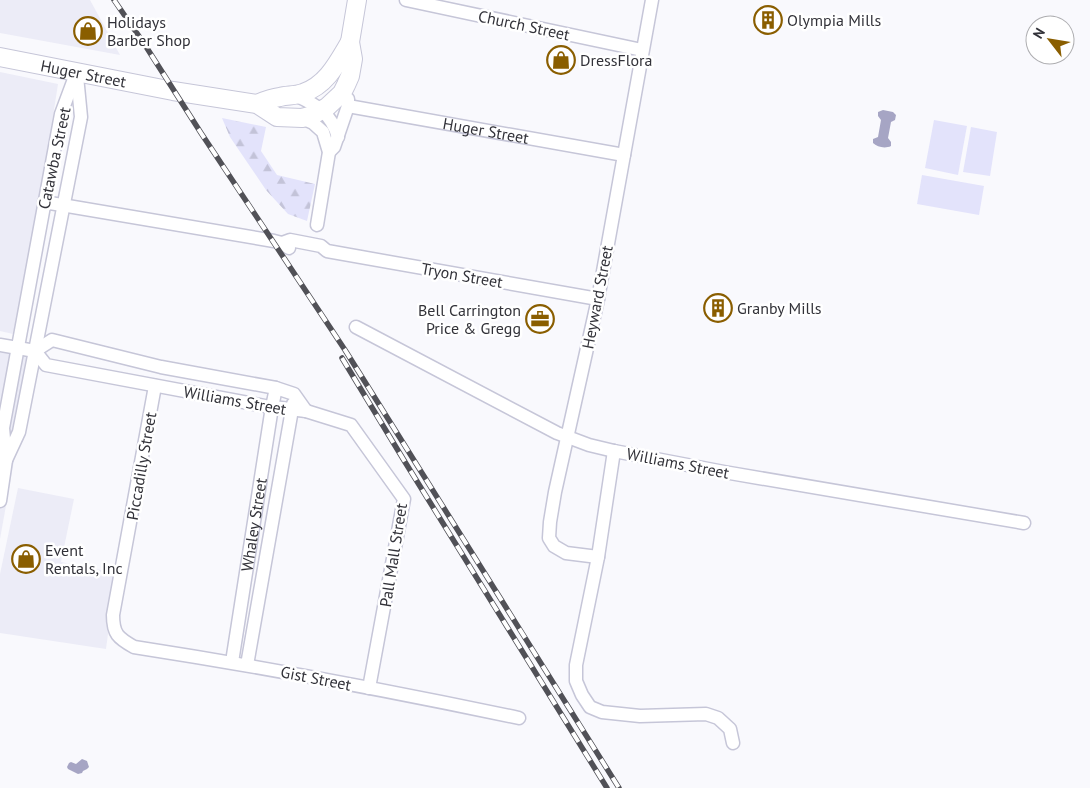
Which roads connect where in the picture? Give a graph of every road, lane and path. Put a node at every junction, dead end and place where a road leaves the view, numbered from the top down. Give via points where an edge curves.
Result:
1 (357, 0) edge
2 (406, 0) edge
3 (652, 0) edge
4 (350, 42) junction
5 (642, 50) junction
6 (0, 57) edge
7 (77, 71) junction
8 (350, 76) junction
9 (295, 95) junction
10 (257, 104) junction
11 (348, 106) junction
12 (322, 110) junction
13 (302, 118) junction
14 (338, 137) junction
15 (330, 152) junction
16 (624, 155) junction
17 (44, 202) junction
18 (64, 205) junction
19 (318, 225) dead end
20 (598, 299) junction
21 (356, 327) dead end
22 (0, 345) edge
23 (17, 348) junction
24 (35, 351) junction
25 (156, 386) junction
26 (276, 388) junction
27 (294, 394) junction
28 (272, 407) junction
29 (292, 410) junction
30 (306, 411) junction
31 (567, 437) junction
32 (614, 451) junction
33 (6, 460) junction
34 (0, 501) edge
35 (1024, 523) dead end
36 (598, 557) junction
37 (117, 635) joint
38 (232, 662) junction
39 (247, 665) junction
40 (369, 688) junction
41 (518, 718) dead end
42 (733, 743) dead end

1 - 4 main road
2 - 5 street, Church Street
3 - 5 street, Heyward Street
4 - 8 main road via 353,59
4 - 9 main road via 322,83
5 - 16 street, Heyward Street
6 - 7 main road, Huger Street
7 - 10 main road, Huger Street
7 - 17 street, Catawba Street via 60,114
7 - 18 street, Catawba Street via 81,117
8 - 11 street
8 - 12 main road via 342,94
9 - 10 main road
9 - 12 street
10 - 13 main road via 277,117
11 - 14 street
11 - 16 street, Huger Street
12 - 13 main road
12 - 14 street
13 - 15 street via 324,132
14 - 15 street
15 - 19 street
16 - 20 street, Heyward Street
17 - 18 street, Tryon Street
17 - 23 street, Catawba Street
18 - 20 street, Tryon Street via 282,243 289,248 320,255 327,251
18 - 24 street, Catawba Street
20 - 31 street, Heyward Street
21 - 31 street, Williams Street
22 - 23 street
23 - 24 street
23 - 33 street, Catawba Street via 2,428
24 - 25 street, Williams Street via 46,365
24 - 26 street, Williams Street via 52,340 161,367
24 - 33 street, Catawba Street via 19,432
25 - 28 street, Williams Street
25 - 37 street, Piccadilly Street via 113,615
26 - 27 street, Williams Street
26 - 28 street, Whaley Street
27 - 29 street, Whaley Street
27 - 30 street, Williams Street
28 - 29 street, Williams Street
28 - 38 street, Whaley Street
29 - 30 street, Williams Street
29 - 39 street, Whaley Street
30 - 40 street, Pall Mall Street via 351,425 404,498
31 - 32 street, Williams Street
31 - 36 street, Heyward Street via 549,538 554,546 566,553
32 - 35 street, Williams Street
32 - 36 street
33 - 34 street, Catawba Street
36 - 42 street via 576,665 576,681 590,707 602,712 640,716 706,714 718,718 730,729
37 - 38 street, Gist Street via 134,647
38 - 39 street, Gist Street
39 - 40 street, Gist Street
40 - 41 street, Gist Street

